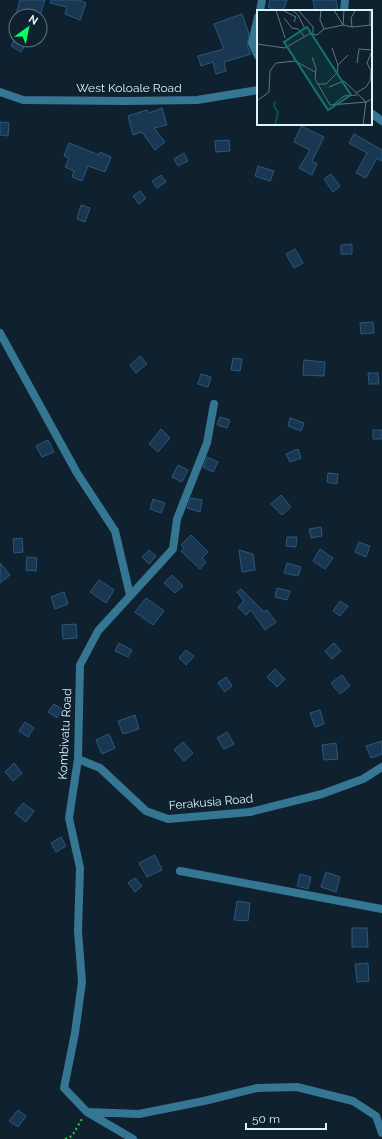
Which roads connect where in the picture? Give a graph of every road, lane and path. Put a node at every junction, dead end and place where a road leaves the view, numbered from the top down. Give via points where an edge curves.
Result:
1 (262, 0) edge
2 (345, 0) edge
3 (260, 10) edge
4 (344, 10) edge
5 (257, 22) edge
6 (257, 54) edge
7 (257, 90) edge
8 (0, 92) edge
9 (372, 114) edge
10 (382, 121) edge
11 (0, 333) edge
12 (214, 404) dead end
13 (130, 595) junction
14 (78, 759) junction
15 (382, 767) edge
16 (180, 871) dead end
17 (382, 909) edge
18 (87, 1112) junction
19 (382, 1133) edge
20 (66, 1139) edge
21 (133, 1139) edge

1 - 3 street
2 - 4 street
5 - 6 street via 252,43
7 - 8 street, West Koloale Road via 197,100 124,101 23,100
9 - 10 street
11 - 13 street via 77,473 115,532
12 - 13 street, Kombivatu Road via 207,443 176,518 173,549
13 - 14 street, Kombivatu Road via 98,631 80,665
14 - 15 street, Ferakusia Road via 100,768 146,811 168,819 250,812 322,794 363,779
14 - 18 street, Kombivatu Road via 69,818 80,868 78,931 82,982 64,1088
16 - 17 street
18 - 19 street via 139,1114 257,1088 297,1087 353,1101 376,1116
18 - 20 path via 72,1136
18 - 21 street, Kombivatu Road

